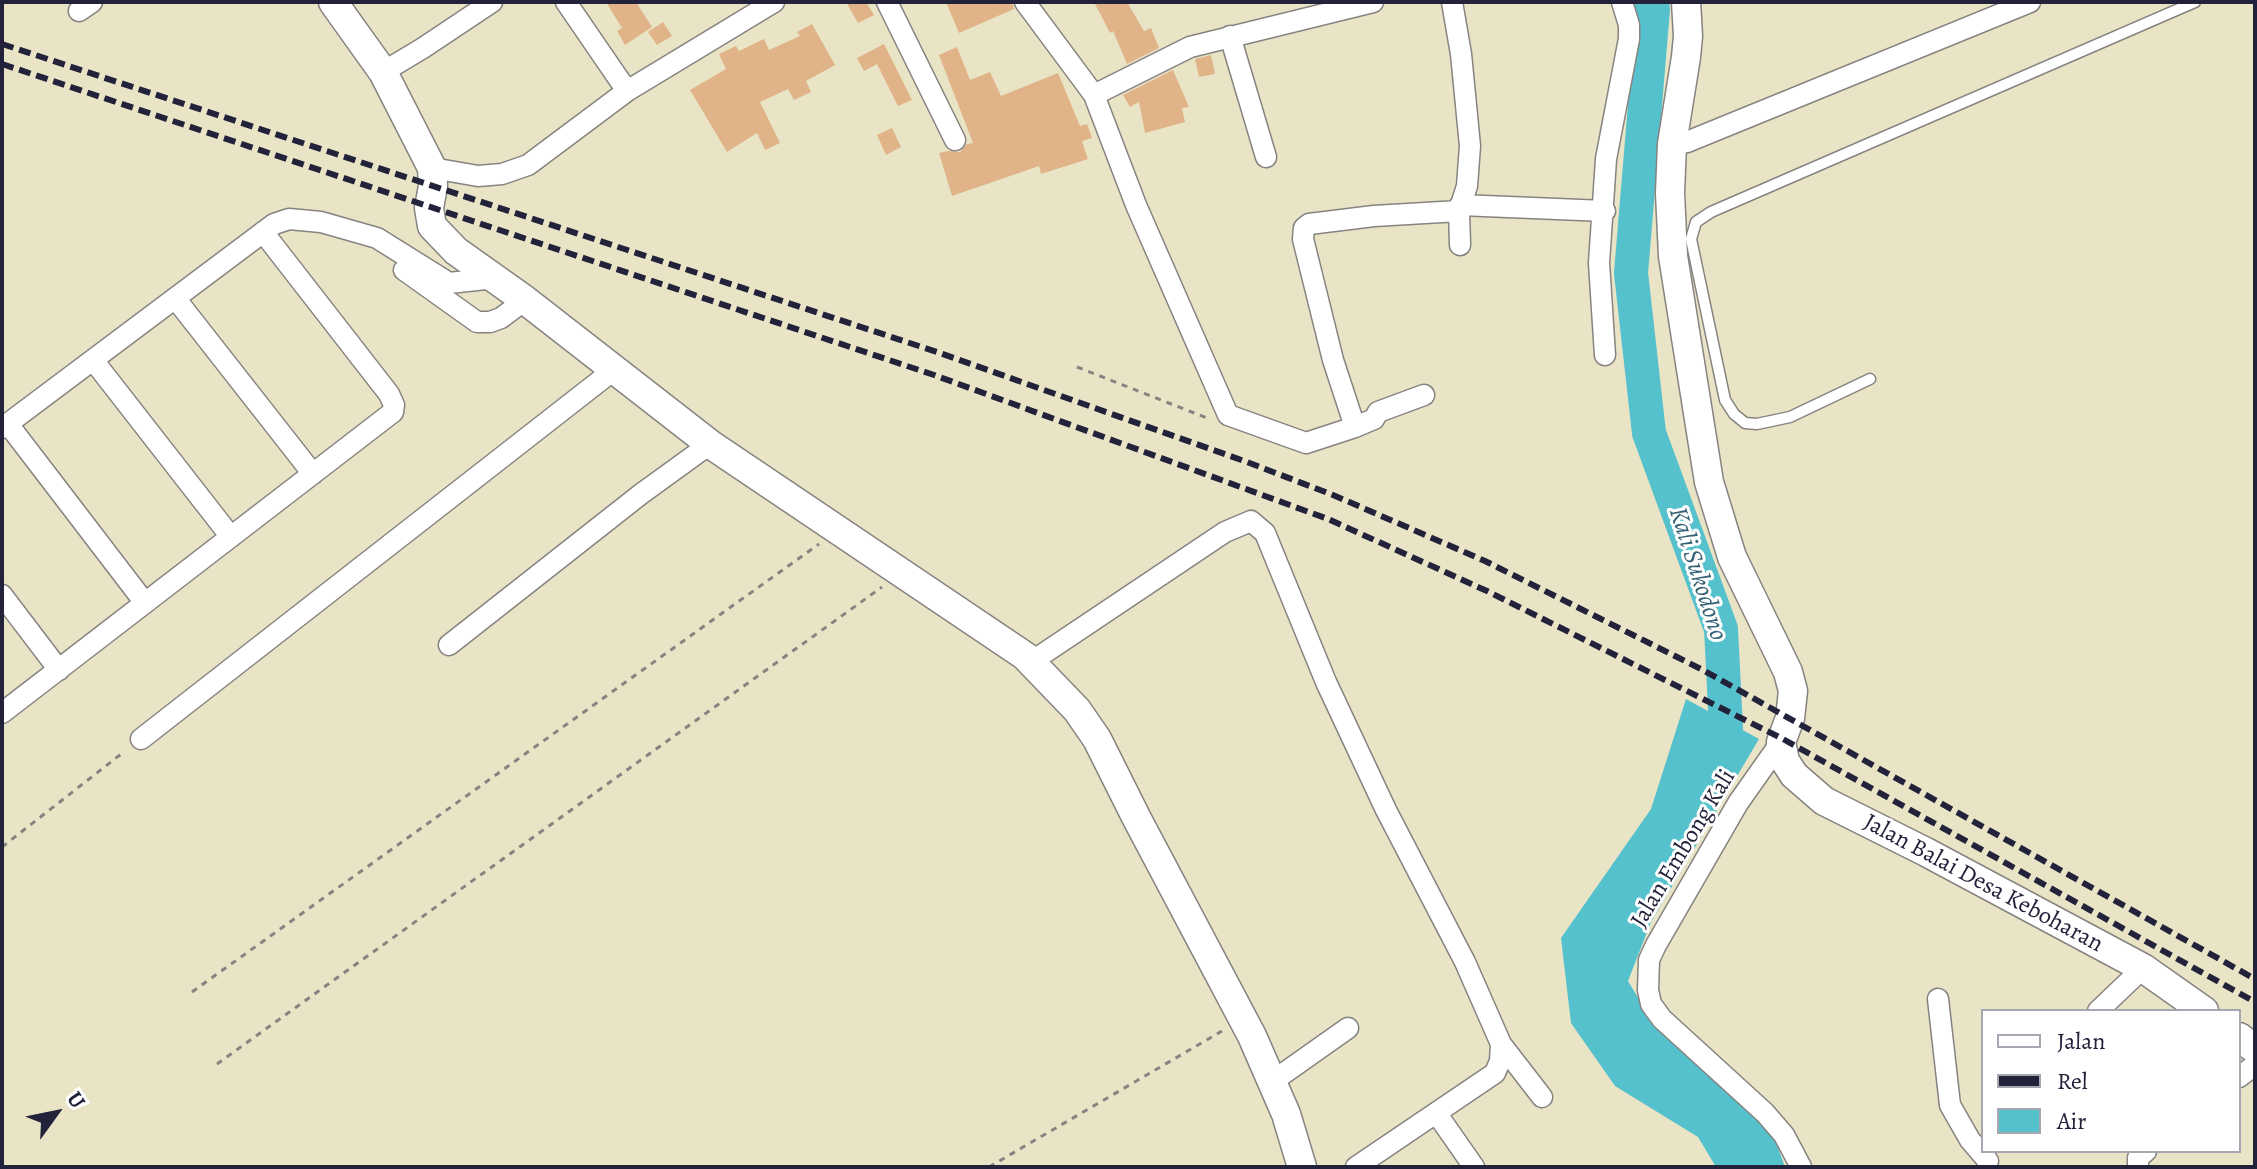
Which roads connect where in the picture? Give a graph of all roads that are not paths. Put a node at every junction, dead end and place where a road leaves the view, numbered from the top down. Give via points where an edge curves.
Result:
1 (333, 2) edge
2 (492, 2) edge
3 (566, 2) edge
4 (887, 2) edge
5 (1025, 2) edge
6 (1373, 2) edge
7 (1452, 2) edge
8 (1622, 2) edge
9 (1686, 2) edge
10 (2030, 2) edge
11 (2195, 2) edge
12 (768, 4) edge
13 (1316, 8) edge
14 (1230, 36) junction
15 (383, 72) junction
16 (627, 91) junction
17 (1094, 95) junction
18 (955, 140) dead end
19 (1672, 144) junction
20 (1266, 157) dead end
21 (432, 168) junction
22 (1460, 208) junction
23 (1605, 211) junction
24 (347, 231) junction
25 (263, 232) junction
26 (1460, 245) dead end
27 (495, 278) junction
28 (449, 283) junction
29 (175, 298) junction
30 (525, 300) junction
31 (477, 322) junction
32 (1605, 355) dead end
33 (93, 360) junction
34 (615, 369) junction
35 (1870, 379) dead end
36 (1424, 395) dead end
37 (5, 426) edge
38 (1355, 427) junction
39 (710, 444) junction
40 (313, 474) junction
41 (231, 537) junction
42 (2, 595) edge
43 (145, 603) junction
44 (449, 645) dead end
45 (1031, 662) junction
46 (59, 670) junction
47 (2, 686) edge
48 (9, 708) edge
49 (141, 739) road end
50 (1781, 742) junction
51 (2143, 968) junction
52 (1938, 999) dead end
53 (2100, 1009) edge
54 (2201, 1009) edge
55 (1348, 1028) dead end
56 (1501, 1044) junction
57 (1273, 1081) junction
58 (1542, 1097) dead end
59 (1437, 1114) junction
60 (1981, 1152) edge
61 (1302, 1167) edge
62 (1356, 1167) edge
63 (1474, 1167) edge
64 (1801, 1167) edge

1 - 15 street
2 - 15 street
3 - 16 street
4 - 18 street
5 - 17 street
6 - 13 street
7 - 22 street via 1470,146
8 - 23 street via 1629,39 1608,146
9 - 19 street via 1686,57
10 - 19 street
11 - 35 lane via 1696,222 1691,239 1725,400 1734,414 1757,424 1790,417
12 - 16 street
13 - 14 street
14 - 17 street via 1190,47
14 - 20 street
15 - 21 street
16 - 21 street via 528,165 478,176
17 - 38 street via 1228,415 1306,443
19 - 50 street via 1673,256 1700,439 1732,557 1791,681 1793,705
21 - 27 street via 432,226 456,251
22 - 23 street
22 - 26 street
22 - 38 street via 1304,228 1333,360
23 - 32 street via 1599,263
24 - 25 street via 289,219
24 - 28 street via 377,238
24 - 31 street
25 - 29 street
25 - 40 street via 394,405 393,412
27 - 28 street
27 - 30 street
28 - 31 street
29 - 33 street
29 - 40 street
30 - 31 street via 501,318
30 - 34 street
33 - 37 street
33 - 41 street
34 - 39 street
34 - 49 street
36 - 38 street
37 - 43 street
39 - 44 street
39 - 45 street
40 - 41 street
41 - 43 street
42 - 46 street
43 - 46 street
45 - 56 street via 1225,532 1251,521 1265,533 1326,682
45 - 57 street via 1097,739
46 - 48 street
47 - 48 street
50 - 51 street, Jalan Balai Desa Keboharan via 1794,775 1824,801
50 - 64 street, Jalan Embong Kali via 1738,803 1656,945 1649,960 1648,990 1662,1019 1765,1113
51 - 53 street
51 - 54 street, Jalan Balai Desa Keboharan
52 - 60 street via 1950,1105
55 - 57 street
56 - 58 street
56 - 59 street via 1495,1073
57 - 61 street
59 - 62 street
59 - 63 street

